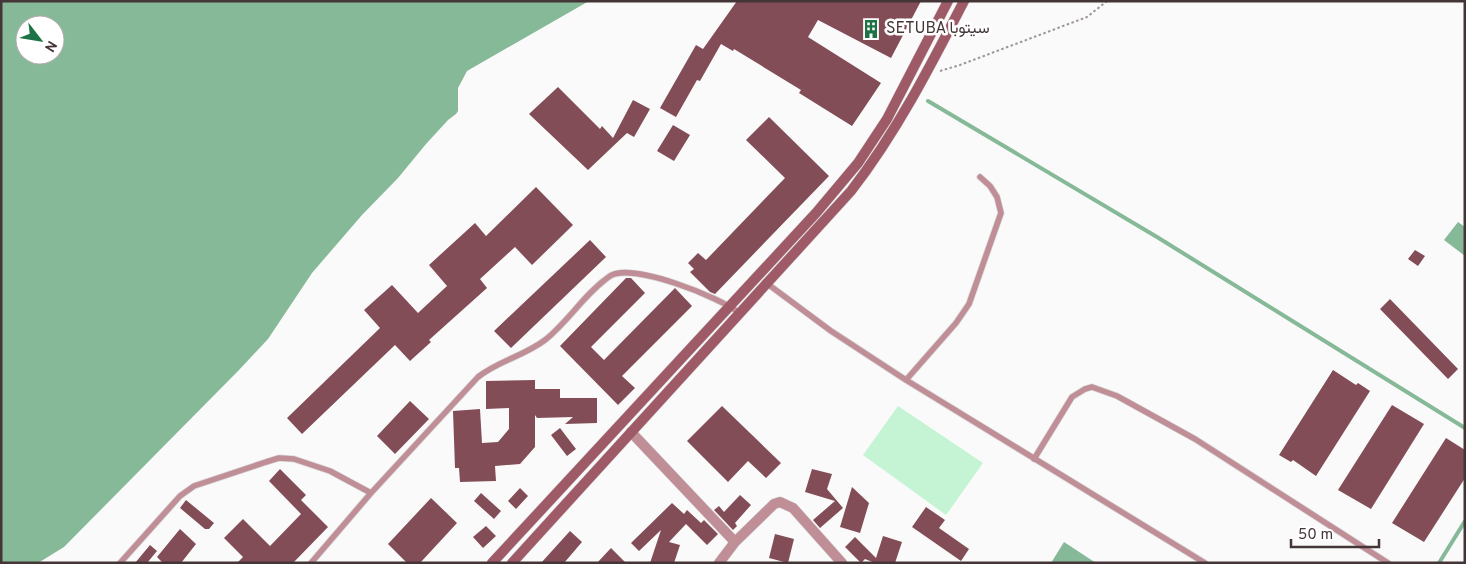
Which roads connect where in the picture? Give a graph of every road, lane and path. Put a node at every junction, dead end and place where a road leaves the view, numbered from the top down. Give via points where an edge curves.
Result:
1 (948, 1) edge
2 (964, 1) edge
3 (1107, 1) edge
4 (926, 75) junction
5 (980, 177) dead end
6 (758, 275) junction
7 (766, 284) junction
8 (730, 305) junction
9 (739, 313) junction
10 (906, 380) junction
11 (631, 432) junction
12 (611, 435) junction
13 (620, 443) junction
14 (1034, 459) junction
15 (371, 493) junction
16 (734, 542) junction
17 (120, 563) edge
18 (312, 563) edge
19 (492, 563) edge
20 (512, 563) edge
21 (719, 563) edge
22 (842, 563) edge
23 (1204, 563) edge
24 (1388, 563) edge

1 - 6 main road via 886,119 858,163
2 - 4 main road
3 - 4 path via 1087,16 1044,34
4 - 7 main road via 868,169
5 - 10 lane via 997,197 1001,213 969,304
6 - 7 lane
6 - 8 main road
7 - 9 main road
7 - 10 lane
8 - 9 lane
8 - 12 main road
8 - 15 lane via 638,273 612,275 585,297 544,341 478,377
9 - 11 main road
10 - 14 lane
11 - 13 main road
11 - 16 street
12 - 13 main road
12 - 19 main road
13 - 20 main road
14 - 23 lane
14 - 24 lane via 1072,397 1092,387 1117,396 1194,440
15 - 17 lane via 330,471 294,459 279,458 194,486 180,496
15 - 18 lane
16 - 21 street
16 - 22 street via 780,502 794,508

